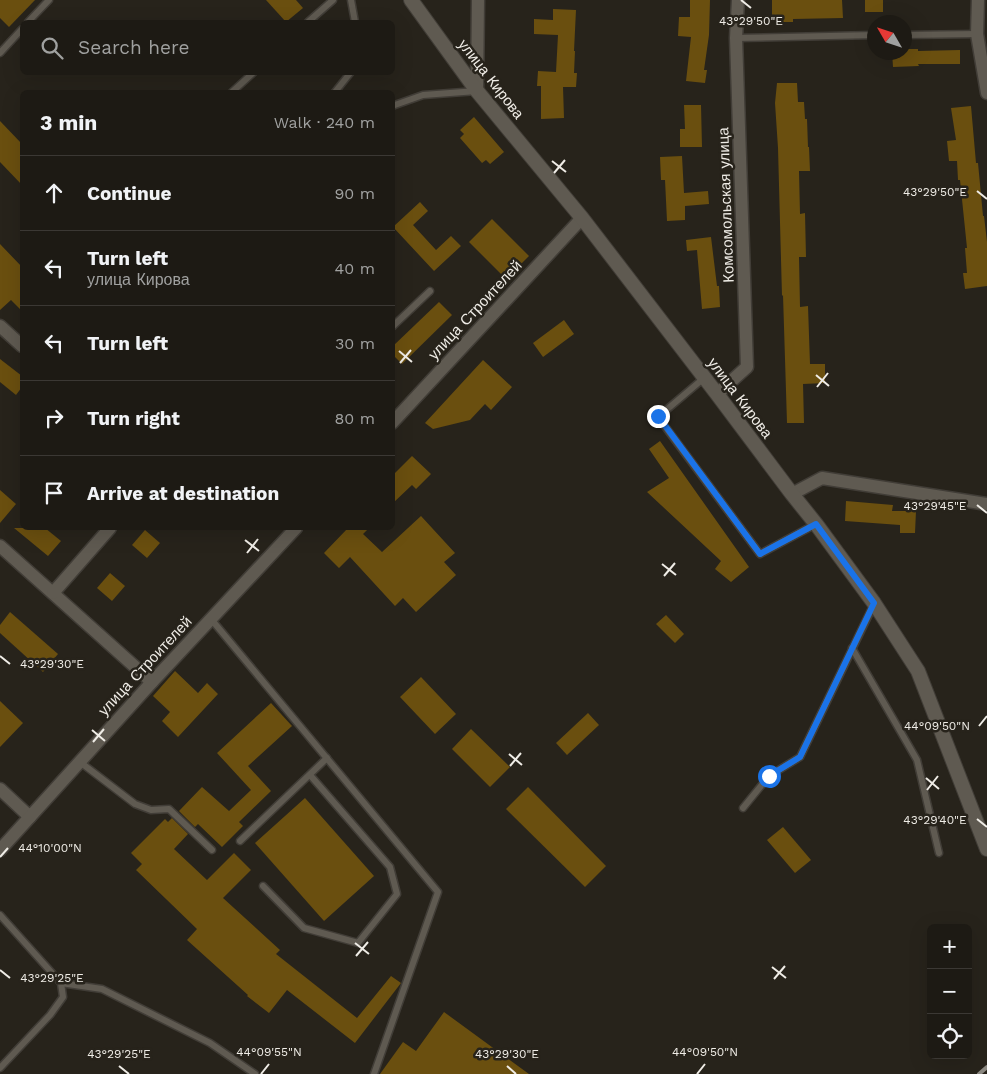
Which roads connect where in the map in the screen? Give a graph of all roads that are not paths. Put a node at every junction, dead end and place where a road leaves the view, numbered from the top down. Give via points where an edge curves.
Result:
1 (49, 0) edge
2 (332, 0) edge
3 (351, 0) edge
4 (411, 0) edge
5 (478, 0) edge
6 (738, 0) edge
7 (981, 2) edge
8 (30, 20) edge
9 (310, 20) edge
10 (355, 20) edge
11 (20, 31) edge
12 (977, 34) junction
13 (867, 35) edge
14 (912, 35) edge
15 (736, 38) junction
16 (0, 53) edge
17 (251, 75) edge
18 (349, 75) edge
19 (234, 90) edge
20 (337, 90) edge
21 (477, 91) junction
22 (987, 93) edge
23 (395, 105) edge
24 (582, 218) junction
25 (430, 292) dead end
26 (395, 324) edge
27 (0, 326) edge
28 (20, 344) edge
29 (704, 378) junction
30 (717, 394) junction
31 (395, 420) edge
32 (792, 494) junction
33 (987, 504) edge
34 (816, 524) junction
35 (108, 530) edge
36 (294, 530) edge
37 (0, 546) edge
38 (54, 593) junction
39 (874, 603) junction
40 (210, 619) junction
41 (852, 648) junction
42 (152, 682) junction
43 (327, 758) junction
44 (80, 762) junction
45 (310, 775) junction
46 (0, 789) edge
47 (743, 808) dead end
48 (30, 817) junction
49 (240, 841) dead end
50 (987, 849) edge
51 (0, 850) edge
52 (212, 850) dead end
53 (939, 853) dead end
54 (263, 886) dead end
55 (0, 915) edge
56 (60, 983) junction
57 (0, 1068) edge
58 (255, 1074) edge
59 (374, 1074) edge

1 - 8 lane
2 - 9 lane
3 - 10 lane
4 - 21 main road, улица Кирова
5 - 21 street
6 - 15 street, Комсомольская улица
7 - 12 street
11 - 16 lane
12 - 14 lane
12 - 22 street
13 - 15 lane
15 - 30 street, Комсомольская улица via 747,368
17 - 19 lane
18 - 20 lane
21 - 23 lane via 424,95
21 - 24 main road, улица Кирова
24 - 29 main road, улица Кирова
24 - 31 street, улица Строителей
25 - 26 lane
27 - 28 street
29 - 30 main road, улица Кирова
29 - 34 lane via 658,416 760,554
30 - 32 main road, улица Кирова
32 - 33 street via 822,478
32 - 34 main road, улица Кирова
34 - 39 main road, улица Кирова
35 - 38 street
36 - 40 street, улица Строителей
37 - 38 street
38 - 42 street
39 - 41 lane
39 - 50 main road, улица Кирова via 918,671
40 - 42 street, улица Строителей
40 - 43 lane
41 - 47 lane via 800,757 769,776
41 - 53 lane via 917,760
42 - 44 street, улица Строителей
43 - 45 lane
43 - 59 lane via 438,892
44 - 48 street, улица Строителей
44 - 52 lane via 135,804 151,810 169,809
45 - 49 lane
45 - 54 lane via 390,868 397,894 358,943 304,928
46 - 48 street
48 - 51 street, улица Строителей
55 - 56 lane
56 - 57 lane via 63,997
56 - 58 lane via 102,989 210,1043

